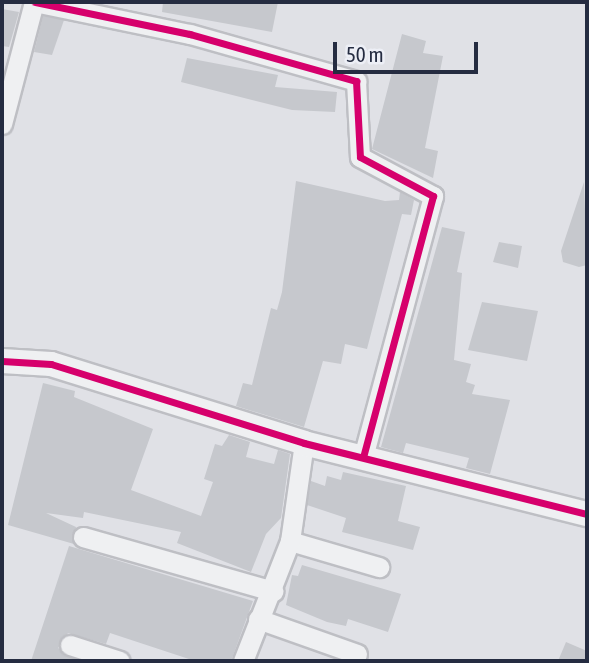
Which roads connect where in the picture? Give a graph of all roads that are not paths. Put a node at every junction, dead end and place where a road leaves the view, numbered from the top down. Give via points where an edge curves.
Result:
1 (34, 2) edge
2 (2, 124) edge
3 (2, 361) edge
4 (304, 443) junction
5 (363, 457) junction
6 (587, 514) edge
7 (83, 537) dead end
8 (289, 541) junction
9 (379, 567) dead end
10 (273, 591) junction
11 (258, 619) junction
12 (70, 645) dead end
13 (357, 654) dead end
14 (120, 661) edge
15 (243, 661) edge

1 - 2 street
1 - 5 street via 190,34 356,81 359,157 433,196
3 - 4 street via 51,364
4 - 5 street
4 - 8 street
5 - 6 street
7 - 10 street
8 - 9 street
8 - 10 street
10 - 11 street
11 - 13 street
11 - 15 street
12 - 14 street

